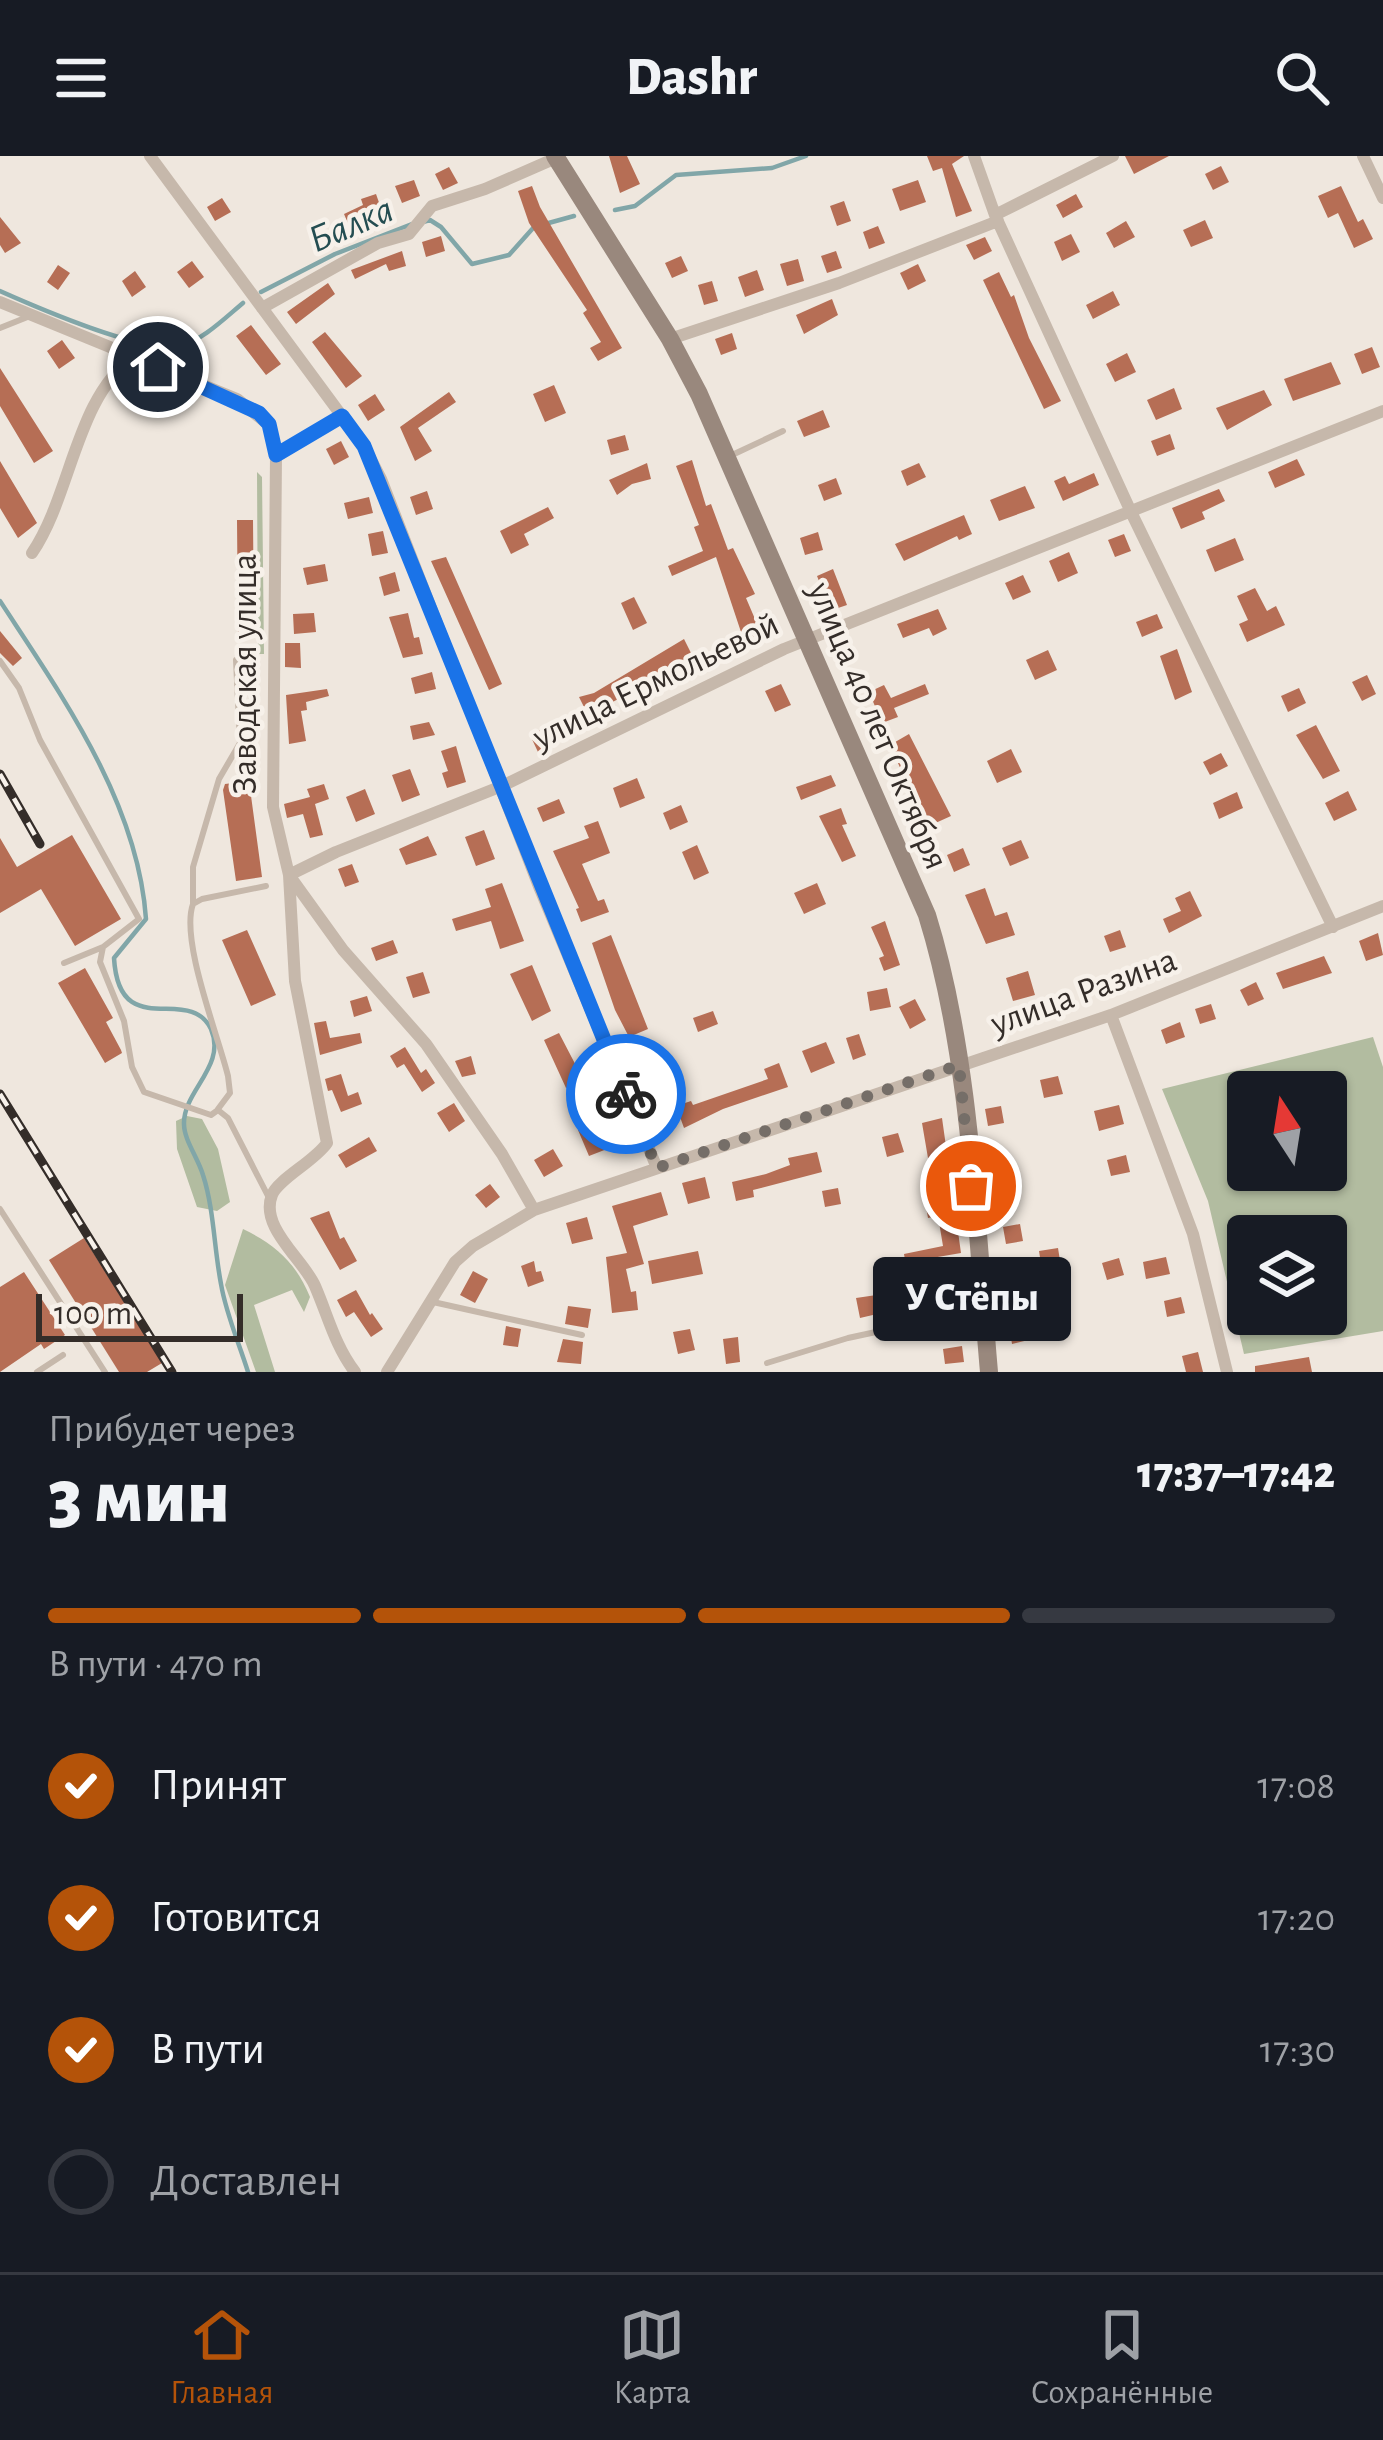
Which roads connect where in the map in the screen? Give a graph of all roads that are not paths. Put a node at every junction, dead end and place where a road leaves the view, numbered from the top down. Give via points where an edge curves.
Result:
1 (149, 156) edge
2 (974, 156) edge
3 (1113, 156) edge
4 (1363, 156) edge
5 (555, 157) edge
6 (1383, 198) edge
7 (996, 218) junction
8 (0, 302) edge
9 (262, 308) junction
10 (33, 315) junction
11 (0, 328) edge
12 (670, 339) junction
13 (134, 356) junction
14 (1383, 411) edge
15 (342, 416) junction
16 (784, 431) dead end
17 (276, 455) junction
18 (728, 457) junction
19 (1132, 512) junction
20 (32, 553) dead end
21 (807, 640) junction
22 (236, 660) dead end
23 (0, 661) edge
24 (502, 786) junction
25 (289, 875) junction
26 (266, 886) dead end
27 (193, 904) junction
28 (1383, 906) edge
29 (1333, 927) junction
30 (103, 946) junction
31 (64, 963) dead end
32 (1111, 1015) junction
33 (959, 1065) junction
34 (211, 1115) junction
35 (657, 1168) junction
36 (270, 1199) junction
37 (0, 1209) edge
38 (534, 1210) junction
39 (428, 1301) junction
40 (984, 1310) junction
41 (582, 1334) dead end
42 (63, 1355) dead end
43 (767, 1364) dead end
44 (37, 1372) edge
45 (105, 1372) edge
46 (356, 1372) edge
47 (387, 1372) edge
48 (989, 1372) edge
49 (1228, 1372) edge

1 - 9 street
2 - 7 street
3 - 7 street
4 - 6 street
5 - 9 street via 432,206 409,234 378,242
5 - 12 street, улица 40 лет Октября
7 - 12 street via 838,284
7 - 19 street
8 - 10 street
9 - 15 street
10 - 11 lane
10 - 13 street
12 - 18 street, улица 40 лет Октября
13 - 17 street via 259,413
13 - 20 street via 110,378
14 - 19 street, улица Ермольевой
15 - 17 street
15 - 24 street via 381,478
16 - 18 lane
17 - 25 street, Заводская улица via 273,808
18 - 21 street, улица 40 лет Октября
19 - 21 street, улица Ермольевой
19 - 29 street
21 - 24 street, улица Ермольевой
21 - 33 street, улица 40 лет Октября via 927,915
22 - 27 lane via 240,743 219,779 193,867
23 - 30 lane via 139,919
24 - 25 street, улица Ермольевой
24 - 35 street
25 - 36 street via 295,981 327,1143
25 - 38 street, Заводская улица via 426,1044
26 - 27 lane
27 - 34 lane via 189,936 230,1094
28 - 29 street, улица Разина
29 - 32 street, улица Разина
30 - 31 lane
30 - 34 lane via 100,962 144,1092
32 - 33 street, улица Разина
32 - 49 street via 1193,1234
33 - 35 street, улица Разина
33 - 40 street, улица 40 лет Октября
34 - 36 lane via 218,1110 228,1118
35 - 38 street, улица Разина
36 - 46 street via 280,1236 313,1280
37 - 45 lane
38 - 39 street, улица Разина via 454,1262
39 - 41 lane
39 - 47 street, улица Разина
40 - 43 lane
40 - 48 street, улица 40 лет Октября
42 - 44 lane

